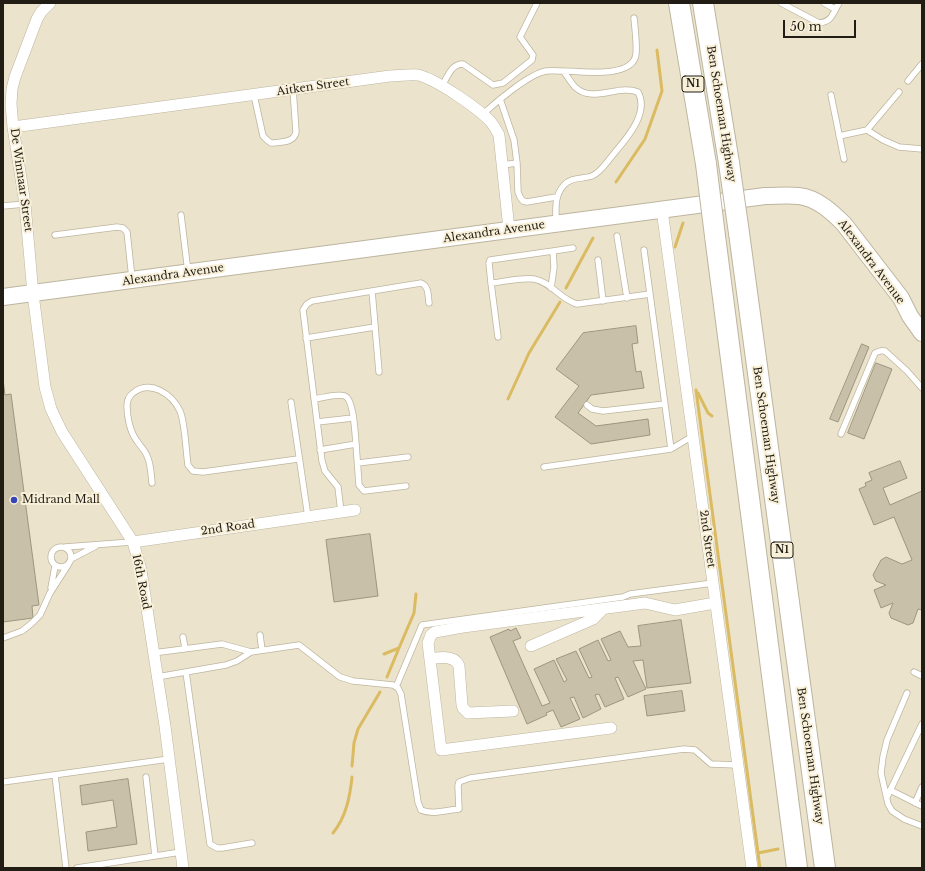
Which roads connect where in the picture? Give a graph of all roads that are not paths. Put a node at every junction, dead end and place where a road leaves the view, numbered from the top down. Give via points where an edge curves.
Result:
1 (50, 3) edge
2 (537, 3) edge
3 (679, 3) edge
4 (703, 3) edge
5 (781, 3) edge
6 (824, 3) edge
7 (838, 3) edge
8 (835, 9) junction
9 (634, 18) dead end
10 (922, 64) edge
11 (564, 72) junction
12 (908, 81) dead end
13 (442, 86) junction
14 (293, 89) junction
15 (899, 92) dead end
16 (254, 95) junction
17 (831, 95) dead end
18 (500, 99) junction
19 (483, 114) junction
20 (13, 128) junction
21 (867, 130) junction
22 (513, 133) junction
23 (499, 135) junction
24 (839, 136) junction
25 (922, 149) edge
26 (844, 159) dead end
27 (517, 163) junction
28 (502, 165) junction
29 (556, 197) junction
30 (25, 204) junction
31 (3, 206) edge
32 (662, 210) junction
33 (181, 215) dead end
34 (556, 223) junction
35 (509, 229) junction
36 (55, 235) dead end
37 (618, 236) dead end
38 (573, 248) dead end
39 (644, 250) dead end
40 (553, 251) junction
41 (598, 260) dead end
42 (188, 273) junction
43 (132, 281) junction
44 (491, 283) junction
45 (551, 288) junction
46 (372, 291) junction
47 (33, 294) junction
48 (650, 294) junction
49 (3, 298) edge
50 (627, 298) junction
51 (901, 298) junction
52 (603, 301) junction
53 (429, 303) dead end
54 (922, 320) edge
55 (375, 327) junction
56 (922, 333) edge
57 (498, 337) dead end
58 (306, 338) junction
59 (379, 372) dead end
60 (922, 388) edge
61 (314, 399) junction
62 (291, 402) dead end
63 (665, 404) junction
64 (587, 405) dead end
65 (353, 418) junction
66 (317, 422) junction
67 (841, 434) dead end
68 (693, 436) junction
69 (356, 444) junction
70 (671, 449) junction
71 (320, 450) junction
72 (408, 457) dead end
73 (298, 459) junction
74 (358, 463) junction
75 (544, 467) dead end
76 (152, 483) dead end
77 (406, 486) dead end
78 (355, 510) dead end
79 (341, 512) junction
80 (308, 517) junction
81 (133, 542) junction
82 (100, 544) junction
83 (65, 547) junction
84 (71, 559) junction
85 (68, 565) junction
86 (55, 566) junction
87 (713, 583) junction
88 (50, 592) junction
89 (715, 604) junction
90 (603, 609) junction
91 (260, 635) dead end
92 (183, 637) dead end
93 (3, 638) edge
94 (531, 646) dead end
95 (185, 648) junction
96 (262, 650) junction
97 (251, 652) junction
98 (154, 653) junction
99 (430, 659) junction
100 (186, 672) junction
101 (914, 672) dead end
102 (922, 676) edge
103 (157, 677) junction
104 (396, 687) junction
105 (907, 693) dead end
106 (512, 712) dead end
107 (922, 724) edge
108 (611, 728) dead end
109 (169, 759) junction
110 (737, 765) junction
111 (55, 775) junction
112 (146, 777) dead end
113 (3, 782) edge
114 (922, 787) edge
115 (890, 790) junction
116 (887, 797) junction
117 (915, 803) junction
118 (922, 806) edge
119 (922, 826) edge
120 (252, 843) dead end
121 (181, 852) junction
122 (155, 856) junction
123 (66, 868) edge
124 (77, 868) edge
125 (183, 868) edge
126 (752, 868) edge
127 (797, 868) edge
128 (825, 868) edge

1 - 20 street, De Winnaar Street via 37,19 15,77 12,97
2 - 13 lane via 520,37 533,55 532,60 498,85 493,85 464,64 458,64 453,67
3 - 127 highway, Ben Schoeman Highway / N1, bridge via 706,164
4 - 128 highway, Ben Schoeman Highway / N1, bridge via 729,162
5 - 8 lane via 819,23 826,22
6 - 8 lane
7 - 8 lane
9 - 11 lane via 636,55 633,62 623,69
10 - 12 lane
11 - 18 lane via 545,71 536,74
11 - 29 lane via 581,92 589,94 631,89 638,92 642,98 638,119 626,139 600,171 565,184
13 - 14 street, Aitken Street via 420,76 411,75
13 - 19 street, Aitken Street
14 - 16 street, Aitken Street
14 - 16 lane via 296,132 291,140 271,143 263,136
15 - 21 lane
16 - 20 street, Aitken Street
17 - 24 lane
18 - 19 lane
18 - 22 lane
19 - 23 street, Aitken Street
20 - 30 street, De Winnaar Street
21 - 24 lane
21 - 25 lane via 900,147
22 - 23 lane
22 - 27 lane
23 - 28 street
24 - 26 lane
27 - 28 lane
27 - 29 lane via 518,192 523,201
28 - 35 street
29 - 34 lane
30 - 31 lane
30 - 47 street, De Winnaar Street
32 - 34 main road, Alexandra Avenue
32 - 51 main road, Alexandra Avenue via 765,196 800,196 813,200 844,224
32 - 68 street, 2nd Street
33 - 42 lane
34 - 35 main road, Alexandra Avenue
35 - 42 main road, Alexandra Avenue
36 - 43 lane via 123,228 127,232
37 - 50 lane
38 - 40 lane
39 - 48 lane
40 - 44 lane via 490,260
40 - 45 lane
41 - 52 lane
42 - 43 main road, Alexandra Avenue
43 - 47 main road, Alexandra Avenue
44 - 45 lane via 535,279
44 - 57 lane
45 - 52 lane via 577,304
46 - 53 lane via 421,283 427,288
46 - 55 lane
46 - 58 lane via 307,304 303,310
47 - 49 main road, Alexandra Avenue
47 - 81 street, 16th Road via 45,387 51,409 62,432
48 - 50 lane
48 - 63 lane
50 - 52 lane
51 - 54 main road
51 - 56 main road, Alexandra Avenue
55 - 58 lane
55 - 59 lane
58 - 61 lane
60 - 67 lane via 908,371 885,351 876,352
61 - 65 lane via 346,397 351,405
61 - 66 lane
62 - 73 lane
63 - 64 lane via 603,411
63 - 70 lane
65 - 66 lane
65 - 69 lane
66 - 71 lane
68 - 70 lane
68 - 87 street, 2nd Street
69 - 71 lane
69 - 74 lane
70 - 75 lane
71 - 79 lane via 325,470 338,487
72 - 74 lane
73 - 76 lane via 203,472 193,471 188,465 180,412 170,398 159,390 148,387 138,389 131,395 127,406 131,431 150,463
73 - 80 lane
74 - 77 lane via 359,485 364,491
78 - 79 street, 2nd Road
79 - 80 street, 2nd Road
80 - 81 street, 2nd Road
81 - 82 lane, 2nd Road
81 - 98 street, 16th Road via 141,570
82 - 83 lane, 2nd Road
82 - 84 lane, 2nd Road
83 - 84 lane via 70,552
83 - 86 lane via 58,547 52,551 50,557
84 - 85 lane
85 - 86 lane
85 - 88 lane
86 - 88 lane
87 - 89 street, 2nd Street
87 - 104 lane via 422,625
88 - 93 lane via 40,615 31,624 22,631
89 - 90 street via 675,610 645,603
89 - 110 street, 2nd Street
90 - 94 street via 593,619
90 - 99 street via 435,632 428,643
91 - 96 lane
92 - 95 lane
95 - 97 lane via 222,644
95 - 98 lane
96 - 97 lane
96 - 104 lane via 299,645 340,677
97 - 100 lane via 226,665
98 - 103 street, 16th Road
99 - 106 street via 442,657 458,662 462,705 468,713
99 - 108 street via 441,750
100 - 103 lane
100 - 120 lane via 210,844 222,848
101 - 102 lane
103 - 109 street, 16th Road
104 - 110 lane via 401,694 418,802 424,812 459,809 459,782 470,778 684,749 695,750 711,764
105 - 116 lane via 883,757 882,774
107 - 115 lane
109 - 111 lane
109 - 121 street, 16th Road
110 - 126 street, 2nd Street
111 - 113 lane
111 - 123 lane
112 - 122 lane
114 - 117 lane
115 - 116 lane
115 - 117 lane
116 - 119 lane via 890,808 896,814
117 - 118 lane
121 - 122 lane
121 - 125 street, 16th Road
122 - 124 lane

